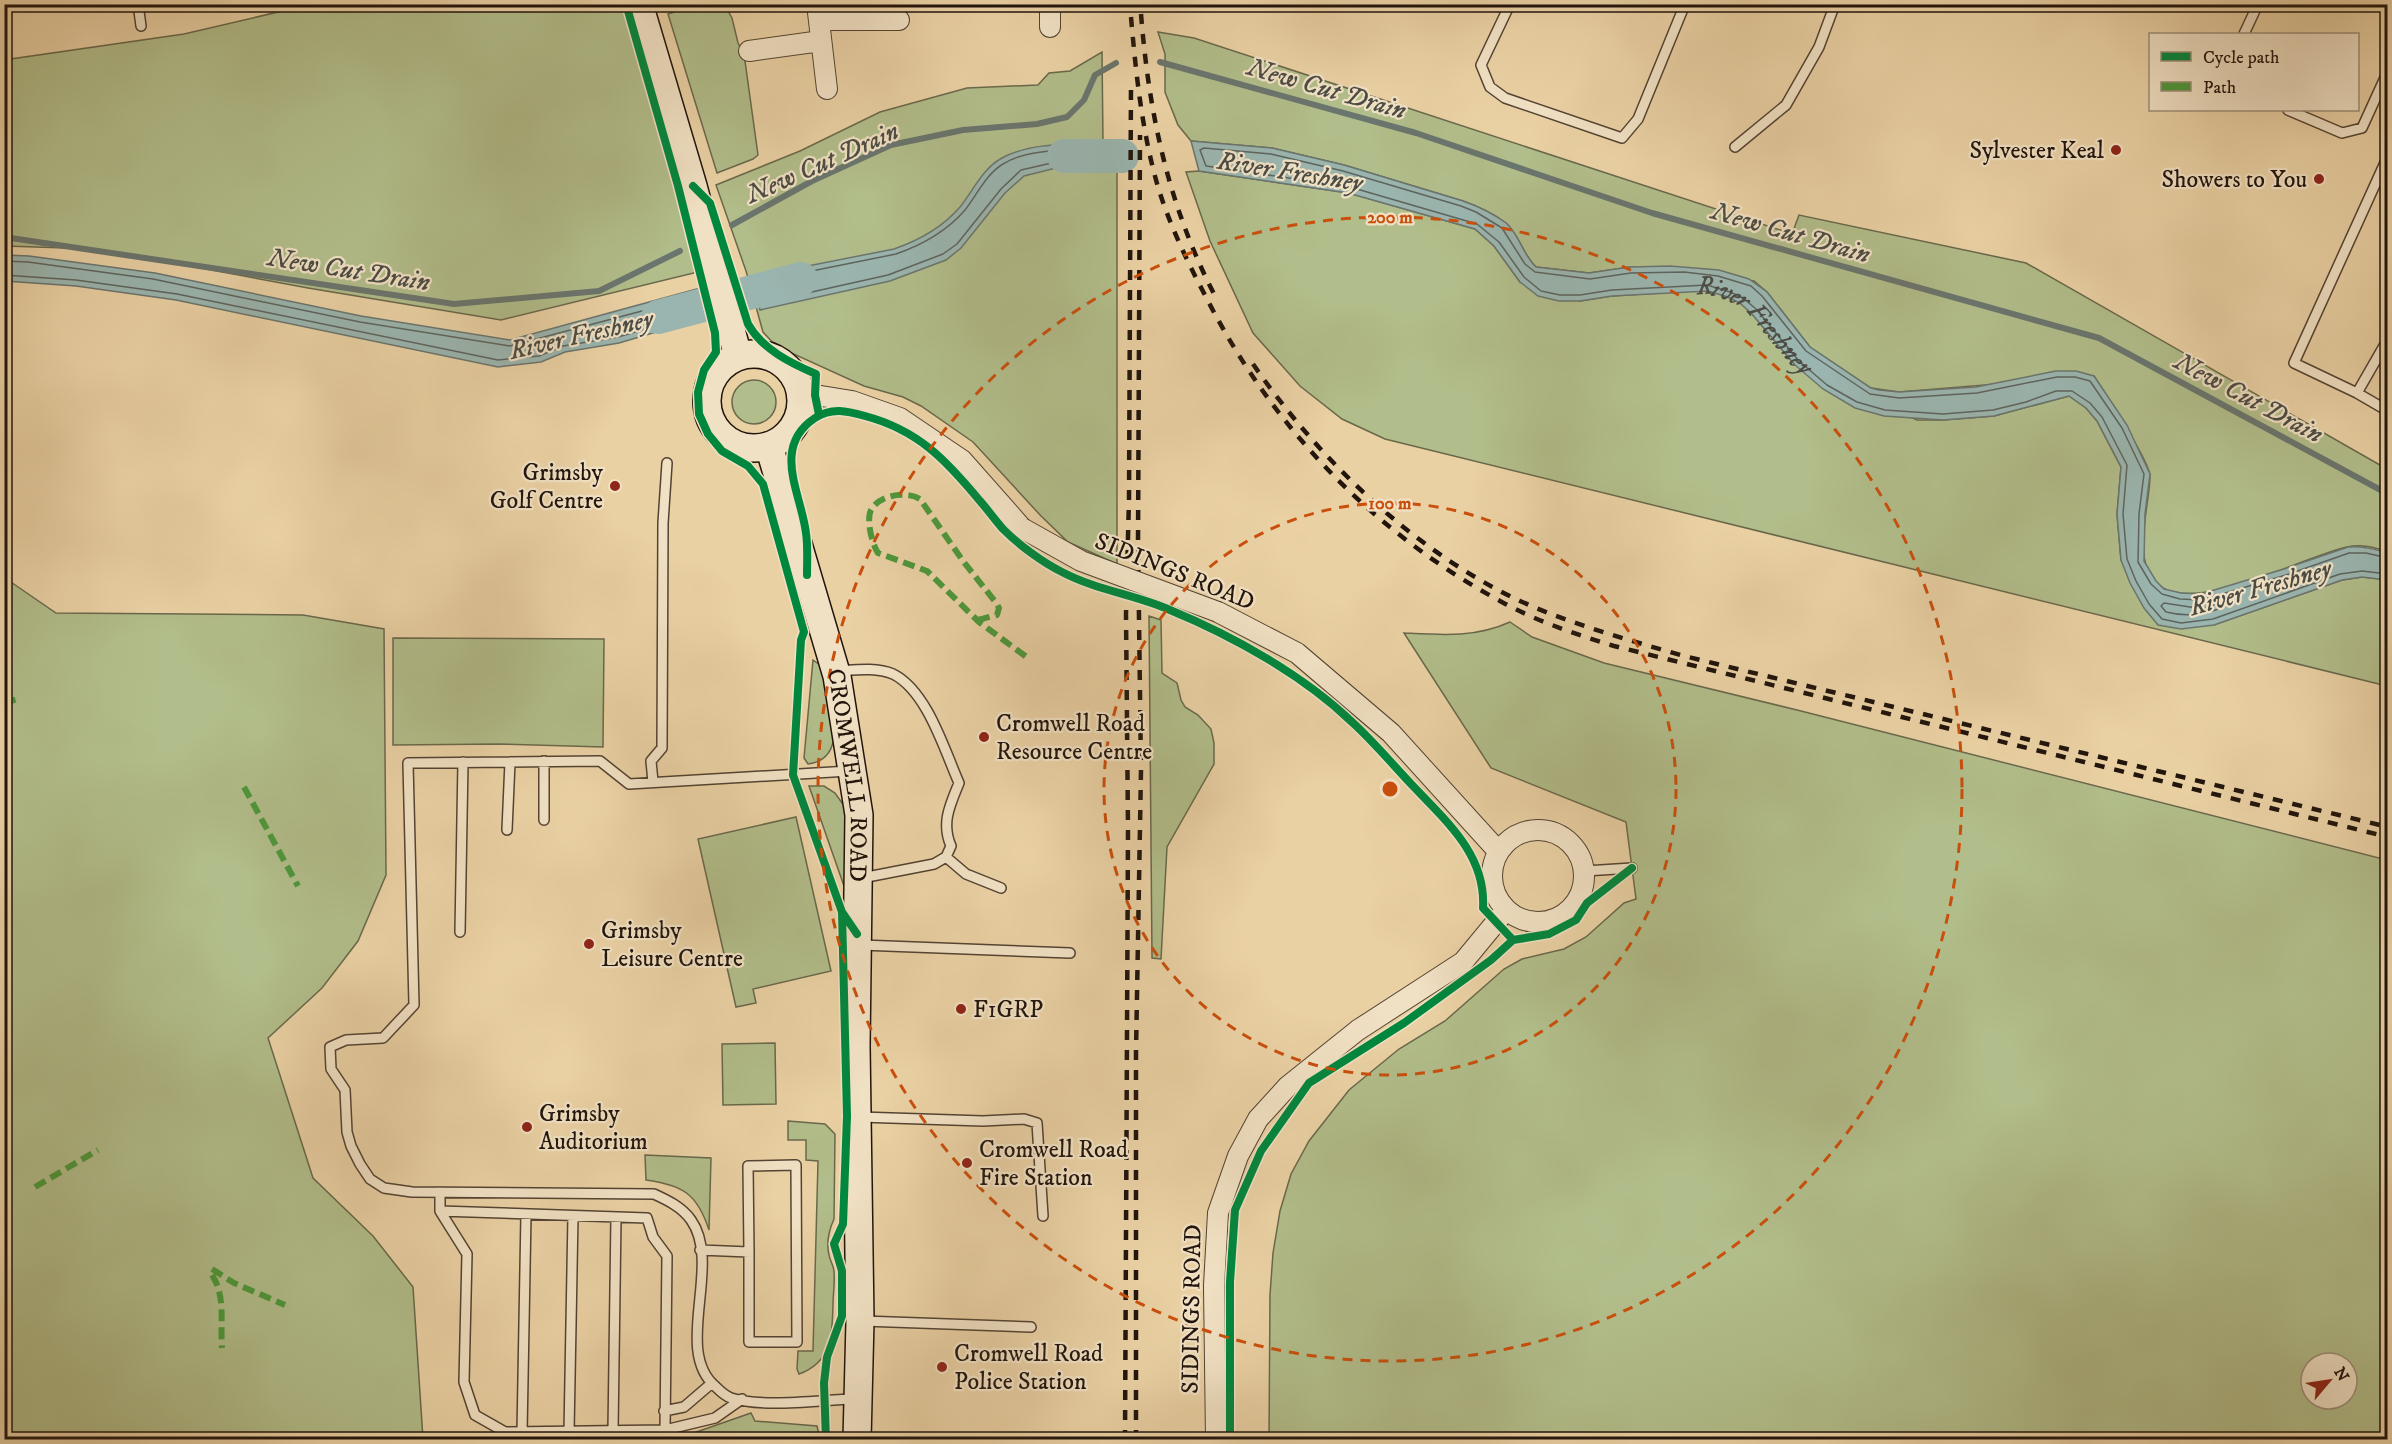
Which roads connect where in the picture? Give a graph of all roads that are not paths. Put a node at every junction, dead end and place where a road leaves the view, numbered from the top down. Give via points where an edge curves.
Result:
1 (138, 4) edge
2 (639, 4) edge
3 (1050, 4) edge
4 (1510, 4) edge
5 (1686, 4) edge
6 (1835, 4) edge
7 (2258, 4) edge
8 (818, 12) edge
9 (888, 15) edge
10 (141, 26) dead end
11 (1050, 27) dead end
12 (2244, 33) edge
13 (821, 41) junction
14 (749, 51) dead end
15 (2388, 71) edge
16 (827, 88) dead end
17 (2291, 111) edge
18 (1735, 147) dead end
19 (2388, 156) edge
20 (2388, 339) edge
21 (738, 356) junction
22 (2357, 393) junction
23 (801, 396) junction
24 (2388, 411) edge
25 (769, 446) junction
26 (667, 463) dead end
27 (835, 671) junction
28 (544, 761) junction
29 (463, 762) junction
30 (510, 762) junction
31 (852, 771) junction
32 (653, 782) junction
33 (544, 820) dead end
34 (507, 830) dead end
35 (1498, 851) junction
36 (946, 857) junction
37 (1632, 868) dead end
38 (1585, 872) junction
39 (858, 878) junction
40 (1001, 888) dead end
41 (1506, 910) junction
42 (460, 932) dead end
43 (859, 945) junction
44 (1070, 953) dead end
45 (858, 1117) junction
46 (440, 1192) junction
47 (440, 1211) junction
48 (526, 1214) junction
49 (573, 1216) junction
50 (1043, 1216) dead end
51 (616, 1217) junction
52 (700, 1250) junction
53 (749, 1252) junction
54 (860, 1321) junction
55 (1031, 1327) dead end
56 (712, 1383) junction
57 (742, 1399) junction
58 (858, 1399) junction
59 (664, 1411) junction
60 (665, 1430) junction
61 (613, 1431) junction
62 (569, 1432) junction
63 (522, 1433) junction
64 (857, 1440) edge
65 (1216, 1440) edge

1 - 10 lane
2 - 21 street
3 - 11 street
4 - 5 lane via 1481,65 1490,87 1505,98 1622,138 1638,119
6 - 18 lane via 1819,47 1786,105
7 - 12 lane
8 - 9 street
8 - 13 street
13 - 14 street
13 - 16 street
15 - 17 lane via 2362,128 2342,133
19 - 22 lane via 2294,363
20 - 22 lane
21 - 23 street via 755,353 772,357 797,379
21 - 25 street via 724,364 714,377 707,409 723,437 737,445
22 - 24 lane
23 - 25 street via 801,412 794,427
23 - 35 street, SIDINGS ROAD, bridge via 852,401 900,418 962,460 1022,528 1081,561 1218,612 1297,653 1391,733
25 - 27 street, CROMWELL ROAD
26 - 32 lane via 662,748 651,761
27 - 31 street, CROMWELL ROAD
27 - 36 lane via 892,674 908,684 922,702 959,783 948,808 945,832 951,846
28 - 30 lane
28 - 32 lane via 600,760 629,784
28 - 33 lane
29 - 30 lane
29 - 42 lane
29 - 46 lane via 408,763 414,1005 383,1038 346,1040 330,1047 331,1069 345,1090 351,1146 370,1179 384,1188
30 - 34 lane
31 - 32 lane
31 - 39 street, CROMWELL ROAD via 859,815
35 - 38 street via 1523,831 1539,829 1560,835 1573,845
35 - 41 street via 1492,866 1492,883
36 - 39 lane via 934,864
36 - 40 lane via 966,874
37 - 38 lane
38 - 41 street via 1584,888 1574,907 1561,917 1536,923
39 - 43 street, CROMWELL ROAD
41 - 65 street, SIDINGS ROAD via 1463,962 1358,1030 1288,1086 1258,1119 1238,1156 1218,1213 1214,1286
43 - 44 lane
43 - 45 street, CROMWELL ROAD
45 - 50 lane via 1024,1119 1037,1123
45 - 54 street, CROMWELL ROAD
46 - 47 lane
46 - 52 lane via 654,1194 674,1203 691,1219
47 - 48 lane
47 - 63 lane via 467,1254 464,1382 475,1415 505,1432
48 - 49 lane
48 - 63 lane
49 - 51 lane
49 - 62 lane
51 - 59 lane via 647,1218 653,1237 667,1256
51 - 61 lane
52 - 53 lane
52 - 56 lane via 702,1291 697,1341 699,1362
53 - 53 lane via 748,1166 796,1166 797,1342 749,1342
54 - 55 lane
54 - 58 street, CROMWELL ROAD
56 - 57 lane via 728,1397
56 - 59 lane via 684,1407
57 - 58 lane
57 - 60 lane via 714,1418
58 - 64 street, CROMWELL ROAD
59 - 60 lane
60 - 61 lane
61 - 62 lane
62 - 63 lane

